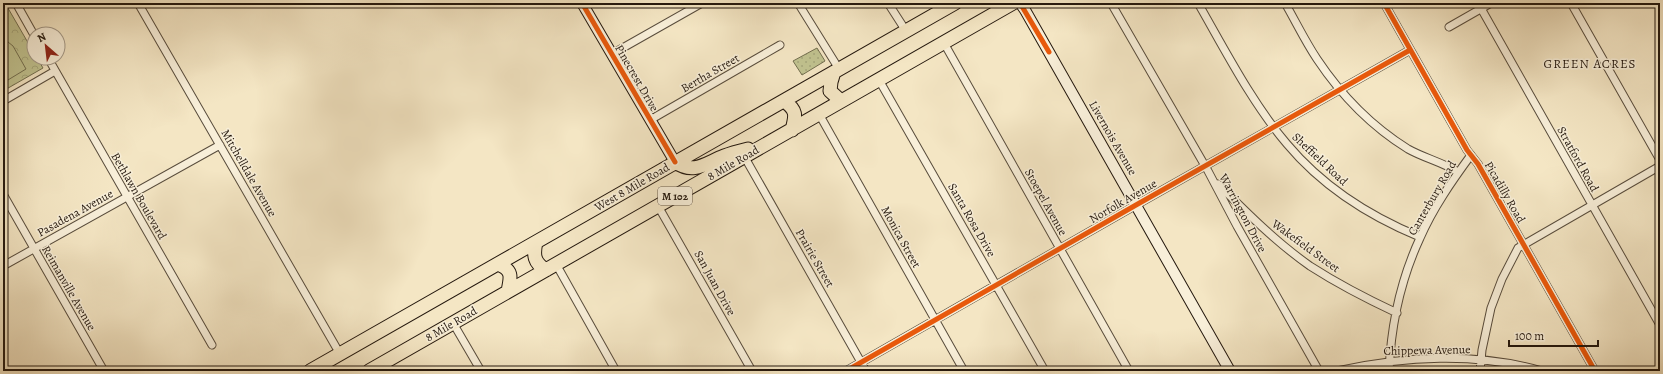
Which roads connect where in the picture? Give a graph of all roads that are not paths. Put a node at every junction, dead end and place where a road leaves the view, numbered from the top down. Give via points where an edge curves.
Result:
1 (16, 3) edge
2 (138, 3) edge
3 (582, 3) edge
4 (702, 3) edge
5 (798, 3) edge
6 (888, 3) edge
7 (955, 3) edge
8 (1013, 3) edge
9 (1020, 3) edge
10 (1111, 3) edge
11 (1198, 3) edge
12 (1285, 3) edge
13 (1384, 3) edge
14 (1491, 3) edge
15 (1571, 3) edge
16 (1479, 6) edge
17 (29, 26) edge
18 (1449, 27) dead end
19 (906, 31) junction
20 (944, 42) junction
21 (780, 45) dead end
22 (1410, 50) junction
23 (612, 54) junction
24 (52, 66) edge
25 (55, 71) junction
26 (836, 71) junction
27 (879, 80) junction
28 (1340, 90) junction
29 (3, 100) edge
30 (784, 101) junction
31 (841, 101) junction
32 (819, 114) junction
33 (650, 120) junction
34 (1274, 127) junction
35 (792, 130) junction
36 (769, 142) junction
37 (220, 145) junction
38 (1471, 155) junction
39 (744, 156) junction
40 (1660, 160) edge
41 (675, 162) junction
42 (1205, 166) junction
43 (1660, 166) edge
44 (1458, 172) junction
45 (1213, 180) junction
46 (3, 194) edge
47 (127, 197) junction
48 (1136, 205) junction
49 (1592, 205) junction
50 (658, 206) junction
51 (1420, 237) junction
52 (536, 242) junction
53 (1523, 244) junction
54 (34, 248) junction
55 (1060, 249) junction
56 (498, 264) junction
57 (3, 266) edge
58 (551, 267) junction
59 (996, 285) junction
60 (508, 291) junction
61 (1397, 312) junction
62 (935, 320) junction
63 (453, 323) junction
64 (1660, 325) edge
65 (212, 345) dead end
66 (340, 354) junction
67 (1481, 361) junction
68 (861, 362) junction
69 (1390, 362) junction
70 (104, 371) edge
71 (310, 371) edge
72 (369, 371) edge
73 (481, 371) edge
74 (616, 371) edge
75 (752, 371) edge
76 (846, 371) edge
77 (866, 371) edge
78 (964, 371) edge
79 (1045, 371) edge
80 (1129, 371) edge
81 (1230, 371) edge
82 (1319, 371) edge
83 (1337, 371) edge
84 (1389, 371) edge
85 (1480, 371) edge
86 (1542, 371) edge
87 (1595, 371) edge

1 - 17 street
2 - 37 street, Mitchelldale Avenue
3 - 23 street, Pinecrest Drive
4 - 23 street
5 - 26 street
6 - 19 street
7 - 19 highway, West 8 Mile Road / M 102
8 - 20 highway, 8 Mile Road / M 102
9 - 48 street, Livernois Avenue
10 - 42 street, Warrington Drive
11 - 34 street, Sheffield Road via 1240,76
12 - 28 street via 1316,58
13 - 22 street, Picadilly Road
14 - 16 street
15 - 40 street
16 - 18 street
16 - 49 street, Stratford Road
19 - 26 highway, West 8 Mile Road / M 102
20 - 27 highway, 8 Mile Road / M 102
20 - 55 street, Stoepel Avenue
21 - 33 street, Bertha Street
22 - 28 street, Norfolk Avenue
22 - 38 street, Picadilly Road
23 - 33 street, Pinecrest Drive
24 - 25 street, Bethlawn Boulevard
25 - 29 street
25 - 47 street, Bethlawn Boulevard
26 - 30 highway, West 8 Mile Road / M 102
26 - 31 highway via 830,91
27 - 31 highway, 8 Mile Road / M 102
27 - 59 street, Santa Rosa Drive
28 - 34 street, Norfolk Avenue
28 - 44 street via 1366,117 1393,139 1420,155
30 - 35 highway via 795,112
30 - 41 highway, West 8 Mile Road / M 102
31 - 32 highway, 8 Mile Road / M 102
32 - 35 highway, 8 Mile Road / M 102
32 - 62 street, Monica Street
33 - 41 street, Pinecrest Drive
34 - 42 street, Norfolk Avenue
34 - 51 street, Sheffield Road via 1304,163 1340,194 1371,215
35 - 36 highway, 8 Mile Road / M 102
36 - 39 highway, 8 Mile Road / M 102
36 - 41 highway via 724,156 700,167 686,167
37 - 47 street, Pasadena Avenue
37 - 66 street, Mitchelldale Avenue
38 - 44 street, Canterbury Road
38 - 53 street, Picadilly Road
39 - 50 highway, 8 Mile Road / M 102
39 - 68 street, Prairie Street
41 - 52 highway, West 8 Mile Road / M 102
42 - 45 street, Warrington Drive
42 - 48 street, Norfolk Avenue
43 - 49 street
44 - 51 street, Canterbury Road
45 - 61 street, Wakefield Street via 1268,233 1310,265 1355,293
45 - 82 street, Warrington Drive
46 - 54 street, Reimanville Avenue
47 - 54 street, Pasadena Avenue
47 - 65 street, Bethlawn Boulevard
48 - 55 street, Norfolk Avenue
48 - 81 street, Livernois Avenue
49 - 53 street
49 - 64 street, Stratford Road
50 - 58 highway, 8 Mile Road / M 102
50 - 75 street, San Juan Drive
51 - 61 street, Canterbury Road
52 - 56 highway, West 8 Mile Road / M 102
52 - 58 highway via 535,260
53 - 67 street via 1518,248 1495,297
53 - 87 street, Picadilly Road
54 - 57 street, Pasadena Avenue
54 - 70 street, Reimanville Avenue
55 - 59 street, Norfolk Avenue
55 - 80 street, Stoepel Avenue
56 - 60 highway via 510,273
56 - 66 highway, West 8 Mile Road / M 102
58 - 60 highway, 8 Mile Road / M 102
58 - 74 street
59 - 62 street, Norfolk Avenue
59 - 79 street, Santa Rosa Drive
60 - 63 highway, 8 Mile Road / M 102
61 - 69 street, Canterbury Road
62 - 68 street, Norfolk Avenue
62 - 78 street, Monica Street
63 - 72 highway, 8 Mile Road / M 102
63 - 73 street
66 - 71 highway, West 8 Mile Road / M 102
67 - 69 street, Chippewa Avenue via 1434,359
67 - 85 street
67 - 86 street, Chippewa Avenue
68 - 76 street, Norfolk Avenue
68 - 77 street, Prairie Street
69 - 83 street, Chippewa Avenue
69 - 84 street, Canterbury Road

